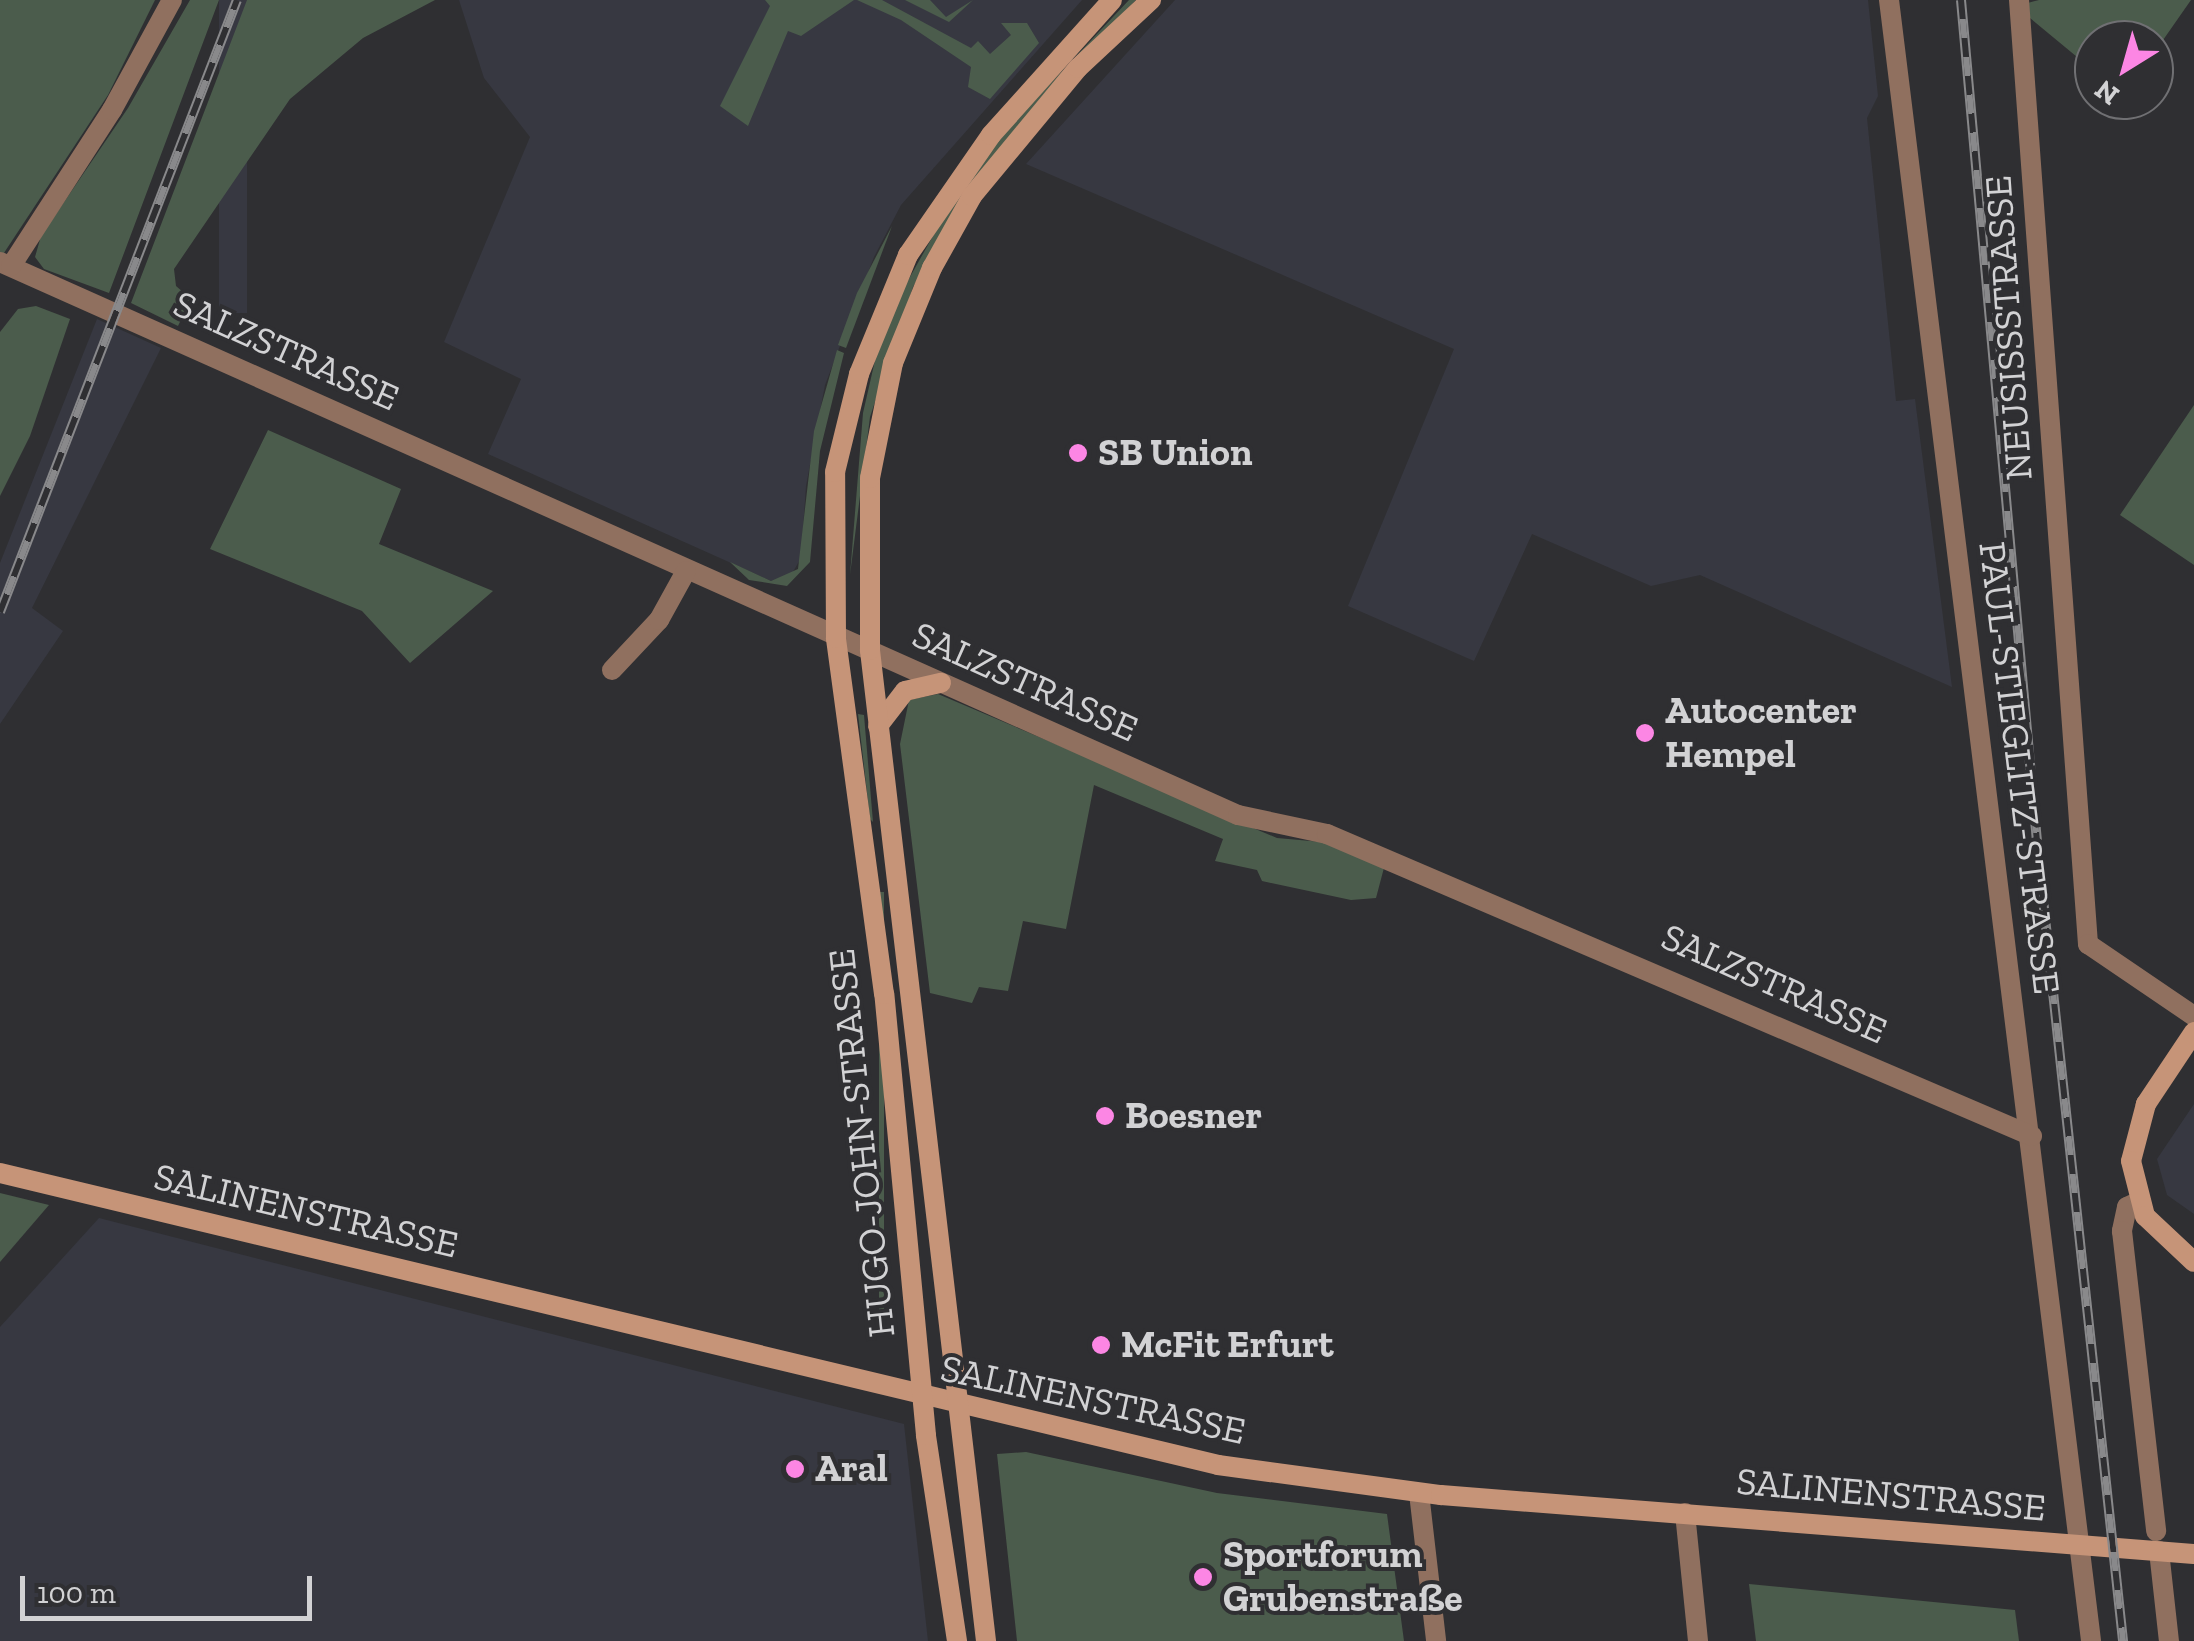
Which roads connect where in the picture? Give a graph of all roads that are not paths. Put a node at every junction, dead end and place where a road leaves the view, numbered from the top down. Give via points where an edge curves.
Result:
1 (172, 0) edge
2 (1112, 0) edge
3 (1151, 0) edge
4 (1889, 0) edge
5 (2019, 0) edge
6 (6, 264) edge
7 (686, 572) junction
8 (836, 638) junction
9 (870, 650) junction
10 (612, 670) dead end
11 (941, 684) junction
12 (878, 726) junction
13 (2194, 1016) edge
14 (2194, 1032) edge
15 (2032, 1136) junction
16 (0, 1174) edge
17 (2138, 1202) junction
18 (2194, 1262) edge
19 (923, 1399) junction
20 (960, 1407) junction
21 (1419, 1493) junction
22 (1686, 1513) junction
23 (2158, 1541) junction
24 (2079, 1545) junction
25 (2194, 1554) edge
26 (957, 1641) edge
27 (986, 1641) edge
28 (1436, 1641) edge
29 (1698, 1641) edge
30 (2091, 1641) edge
31 (2169, 1641) edge

1 - 6 street via 112,110
2 - 8 main road, HUGO-JOHN-STRASSE via 991,135 927,222 884,306 843,423 835,472
3 - 9 main road, HUGO-JOHN-STRASSE via 1078,68 1002,155 932,268 894,363 870,478
4 - 15 street, PAUL-STIEGLITZ-STRASSE
5 - 13 street, NEUSISSSTRASSE via 2088,944
6 - 7 street, SALZSTRASSE
7 - 8 street, SALZSTRASSE
7 - 10 street via 659,620
8 - 9 street, SALZSTRASSE
8 - 19 main road, HUGO-JOHN-STRASSE via 884,994
9 - 11 street, SALZSTRASSE
9 - 12 main road, HUGO-JOHN-STRASSE
11 - 12 main road via 905,691
11 - 15 street, SALZSTRASSE via 1238,815 1327,834 1499,904
12 - 20 main road, HUGO-JOHN-STRASSE
14 - 17 main road via 2137,1126 2131,1161
15 - 24 street, PAUL-STIEGLITZ-STRASSE
16 - 19 main road, SALINENSTRASSE
17 - 18 main road via 2156,1232
17 - 23 street via 2126,1207 2122,1231
19 - 20 main road, SALINENSTRASSE
19 - 26 main road, HUGO-JOHN-STRASSE
20 - 21 main road, SALINENSTRASSE via 1218,1465
20 - 27 main road, HUGO-JOHN-STRASSE
21 - 22 main road, SALINENSTRASSE
21 - 28 street
22 - 24 main road, SALINENSTRASSE
22 - 29 street
23 - 24 main road, SALINENSTRASSE
23 - 25 main road, SALINENSTRASSE
23 - 31 street
24 - 30 street, PAUL-STIEGLITZ-STRASSE

